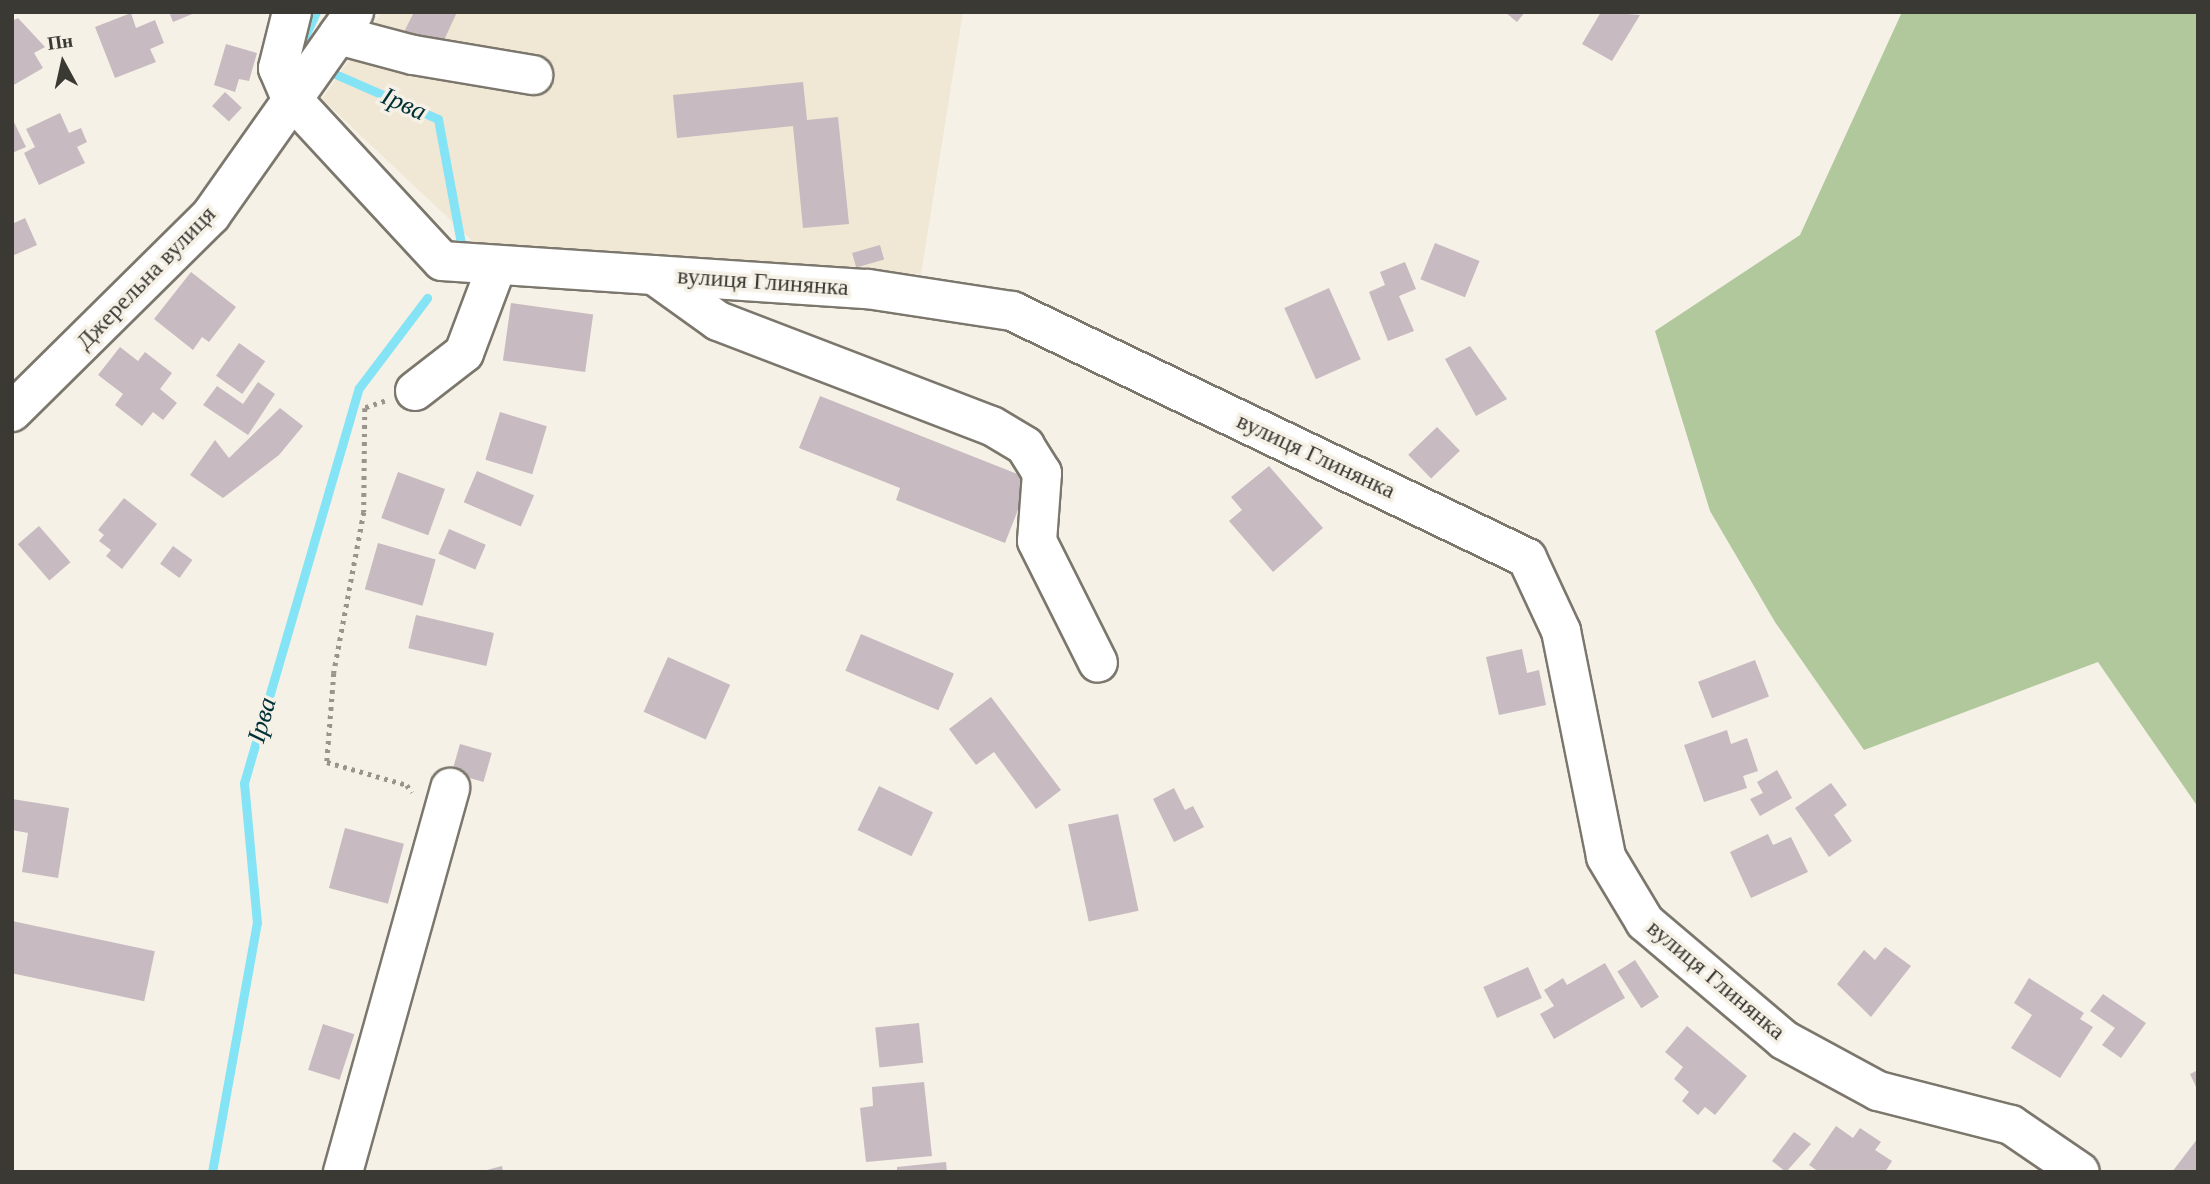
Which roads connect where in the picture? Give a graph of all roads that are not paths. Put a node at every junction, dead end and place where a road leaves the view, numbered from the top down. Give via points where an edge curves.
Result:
1 (292, 12) edge
2 (322, 57) edge
3 (533, 75) dead end
4 (496, 268) junction
5 (654, 275) junction
6 (415, 391) road end
7 (12, 412) edge
8 (1098, 663) dead end
9 (450, 788) dead end
10 (343, 1172) edge
11 (2080, 1172) edge

1 - 2 street via 278,68
2 - 3 street via 413,55
2 - 4 street, вулиця Глинянка via 442,261
2 - 7 street, Джерельна вулиця via 211,215
4 - 5 street, вулиця Глинянка
4 - 6 street via 464,353
5 - 8 street via 718,321 992,426 1025,446 1042,473 1037,541
5 - 11 street, вулиця Глинянка via 868,289 1012,311 1527,558 1561,631 1606,856 1645,922 1784,1040 1878,1091 2011,1125
9 - 10 street

